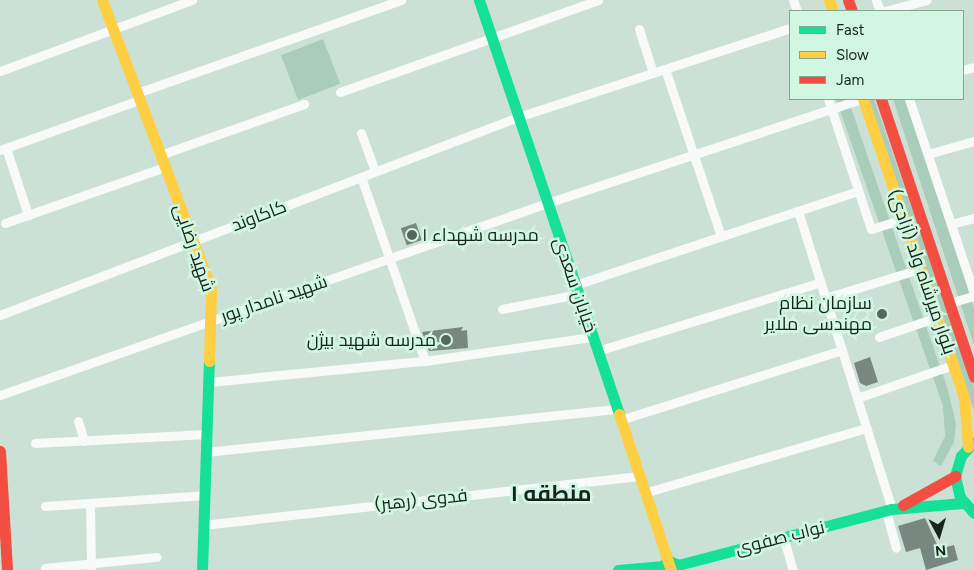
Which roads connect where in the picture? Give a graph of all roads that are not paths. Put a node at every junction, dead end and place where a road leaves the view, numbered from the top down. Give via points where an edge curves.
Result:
1 (102, 0) edge
2 (192, 0) edge
3 (400, 0) edge
4 (478, 0) edge
5 (598, 0) edge
6 (927, 0) edge
7 (889, 10) edge
8 (789, 28) edge
9 (113, 29) junction
10 (639, 29) dead end
11 (491, 38) junction
12 (665, 69) junction
13 (0, 71) edge
14 (653, 73) junction
15 (340, 92) dead end
16 (138, 96) junction
17 (828, 100) edge
18 (859, 100) edge
19 (862, 100) edge
20 (881, 100) edge
21 (909, 100) edge
22 (304, 104) dead end
23 (831, 109) junction
24 (518, 117) junction
25 (361, 133) dead end
26 (974, 141) edge
27 (3, 149) edge
28 (928, 154) junction
29 (693, 155) junction
30 (162, 161) junction
31 (375, 171) junction
32 (361, 177) junction
33 (858, 190) junction
34 (547, 204) junction
35 (798, 210) junction
36 (28, 215) junction
37 (974, 218) edge
38 (904, 219) junction
39 (5, 223) dead end
40 (951, 224) junction
41 (721, 236) junction
42 (192, 241) junction
43 (389, 259) junction
44 (920, 269) junction
45 (820, 282) junction
46 (576, 290) junction
47 (974, 295) edge
48 (826, 298) junction
49 (949, 304) junction
50 (502, 309) dead end
51 (0, 315) edge
52 (937, 318) junction
53 (212, 321) junction
54 (879, 336) dead end
55 (592, 337) junction
56 (842, 350) junction
57 (597, 351) junction
58 (425, 361) junction
59 (953, 365) junction
60 (974, 377) edge
61 (209, 382) junction
62 (0, 395) edge
63 (857, 398) junction
64 (618, 415) junction
65 (78, 421) dead end
66 (867, 428) junction
67 (207, 434) junction
68 (84, 441) junction
69 (35, 443) dead end
70 (971, 445) edge
71 (0, 451) edge
72 (206, 452) junction
73 (639, 476) junction
74 (955, 476) junction
75 (644, 492) junction
76 (205, 495) junction
77 (2, 498) edge
78 (963, 502) junction
79 (90, 503) junction
80 (45, 506) dead end
81 (889, 510) junction
82 (974, 513) edge
83 (204, 525) junction
84 (783, 536) junction
85 (896, 548) dead end
86 (3, 552) edge
87 (156, 557) dead end
88 (669, 565) edge
89 (91, 567) edge
90 (45, 568) dead end
91 (6, 570) edge
92 (202, 570) edge
93 (618, 570) edge
94 (793, 570) edge

1 - 9 main road, شهید رضایی
2 - 9 street
3 - 16 street
4 - 11 main road, خیابان سعدی
5 - 11 street
6 - 7 street
8 - 12 street, کاکاوند
9 - 13 street
9 - 16 main road, شهید رضایی
10 - 14 street
11 - 15 street
11 - 24 main road, خیابان سعدی
12 - 14 street, کاکاوند
12 - 29 street
14 - 24 street, کاکاوند
16 - 27 street
16 - 30 main road, شهید رضایی
17 - 23 street
18 - 23 street, شهید نامدار پور
19 - 38 main road, بلوار میرشاه ولد (آزادی)
20 - 49 main road, بلوار میرشاه ولد (آزادی)
21 - 28 street
22 - 30 street
23 - 29 street, شهید نامدار پور
23 - 33 street
24 - 31 street, کاکاوند
24 - 34 main road, خیابان سعدی
25 - 31 street
26 - 28 street
27 - 36 street
28 - 40 street
29 - 34 street, شهید نامدار پور
29 - 41 street
30 - 36 street
30 - 42 main road, شهید رضایی
31 - 32 street, کاکاوند
32 - 42 street, کاکاوند
32 - 43 street
33 - 35 street
33 - 38 street via 871,229
34 - 43 street, شهید نامدار پور
34 - 46 main road, خیابان سعدی
35 - 41 street
35 - 45 street
36 - 39 street
37 - 40 street
38 - 44 main road, بلوار میرشاه ولد (آزادی)
40 - 47 street
41 - 46 street
42 - 51 street, کاکاوند
42 - 53 main road, شهید رضایی via 210,289
43 - 53 street, شهید نامدار پور
43 - 58 street
44 - 48 street
44 - 52 main road, بلوار میرشاه ولد (آزادی)
45 - 48 street
45 - 57 street
46 - 50 street
46 - 55 main road, خیابان سعدی
47 - 49 street
48 - 56 street
49 - 60 main road, بلوار میرشاه ولد (آزادی)
52 - 54 street
52 - 59 main road, بلوار میرشاه ولد (آزادی)
53 - 61 main road, شهید رضایی
53 - 62 street, شهید نامدار پور
55 - 57 main road, خیابان سعدی
55 - 58 street
56 - 63 street
56 - 64 street
57 - 64 main road, خیابان سعدی
58 - 61 street
59 - 63 street
59 - 70 main road, بلوار میرشاه ولد (آزادی) via 964,397
61 - 67 main road, شهید رضایی
63 - 66 street
64 - 72 street
64 - 73 main road, خیابان سعدی
65 - 68 street
66 - 75 street
66 - 81 street
67 - 68 street
67 - 72 main road, شهید رضایی
68 - 69 street
70 - 74 main road via 959,461
71 - 77 main road
72 - 76 main road, شهید رضایی
73 - 75 main road, خیابان سعدی
73 - 83 street, فدوی (رهبر)
74 - 78 main road
74 - 81 main road
75 - 88 main road, خیابان سعدی
76 - 79 street
76 - 83 main road, شهید رضایی
77 - 86 main road
78 - 81 main road
78 - 82 main road
79 - 80 street
79 - 89 street
81 - 84 main road, نواب صفوی
81 - 85 street
83 - 92 main road, شهید رضایی
84 - 88 main road, نواب صفوی
84 - 94 street
86 - 91 main road
87 - 89 street
88 - 93 main road
89 - 90 street

